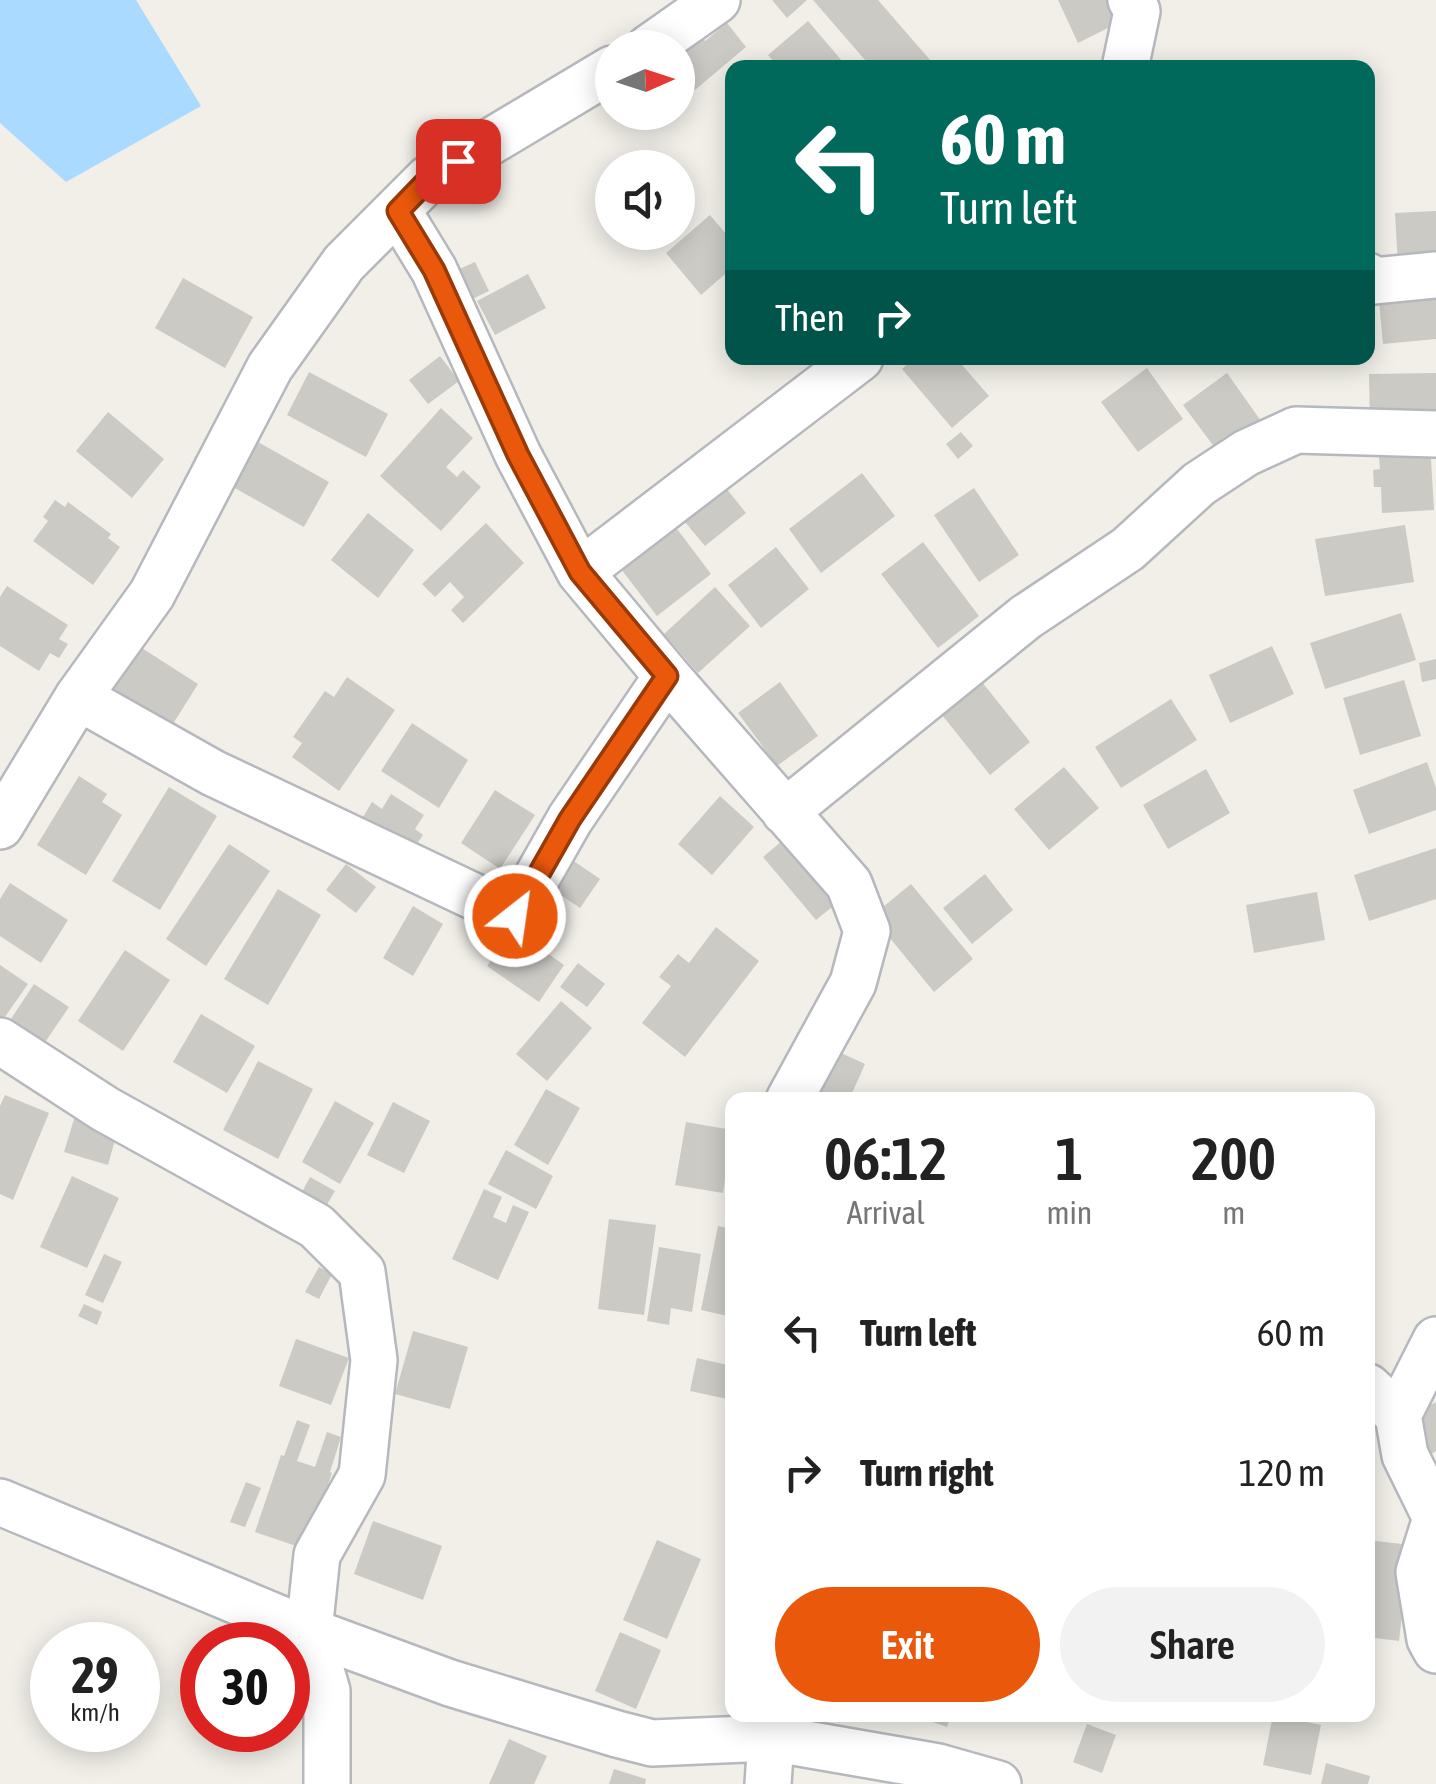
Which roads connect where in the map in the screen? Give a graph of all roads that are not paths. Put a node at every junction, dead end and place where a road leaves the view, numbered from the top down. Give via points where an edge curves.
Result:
1 (717, 0) edge
2 (1132, 0) edge
3 (675, 30) edge
4 (1127, 60) edge
5 (595, 80) edge
6 (398, 211) junction
7 (1436, 276) edge
8 (1375, 281) edge
9 (851, 365) edge
10 (1436, 434) edge
11 (580, 572) junction
12 (667, 676) junction
13 (78, 697) junction
14 (785, 812) junction
15 (0, 826) edge
16 (0, 1041) edge
17 (793, 1092) edge
18 (1436, 1340) edge
19 (1383, 1401) edge
20 (0, 1502) edge
21 (1436, 1518) edge
22 (284, 1622) edge
23 (309, 1622) edge
24 (310, 1633) edge
25 (310, 1638) edge
26 (1436, 1650) edge
27 (771, 1738) junction
28 (327, 1784) edge
29 (768, 1784) edge
30 (998, 1784) edge

1 - 3 street
2 - 4 street via 1137,10
5 - 6 street via 428,180
6 - 11 street via 434,270
6 - 13 street via 344,263 270,367 152,594
7 - 8 street
9 - 11 street
10 - 14 street via 1296,430 1246,453 1199,484 1128,549 1026,617
11 - 12 street
12 - 13 street via 570,819 515,916 213,773
12 - 14 street
13 - 15 street
14 - 17 street via 849,884 866,931 853,983
16 - 23 street via 105,1110 316,1226 362,1272 374,1360 362,1475 318,1555
18 - 19 street
19 - 21 street
20 - 22 street
21 - 26 street via 1419,1572
24 - 27 street via 450,1683 652,1742
25 - 28 street via 327,1692
27 - 29 street
27 - 30 street

